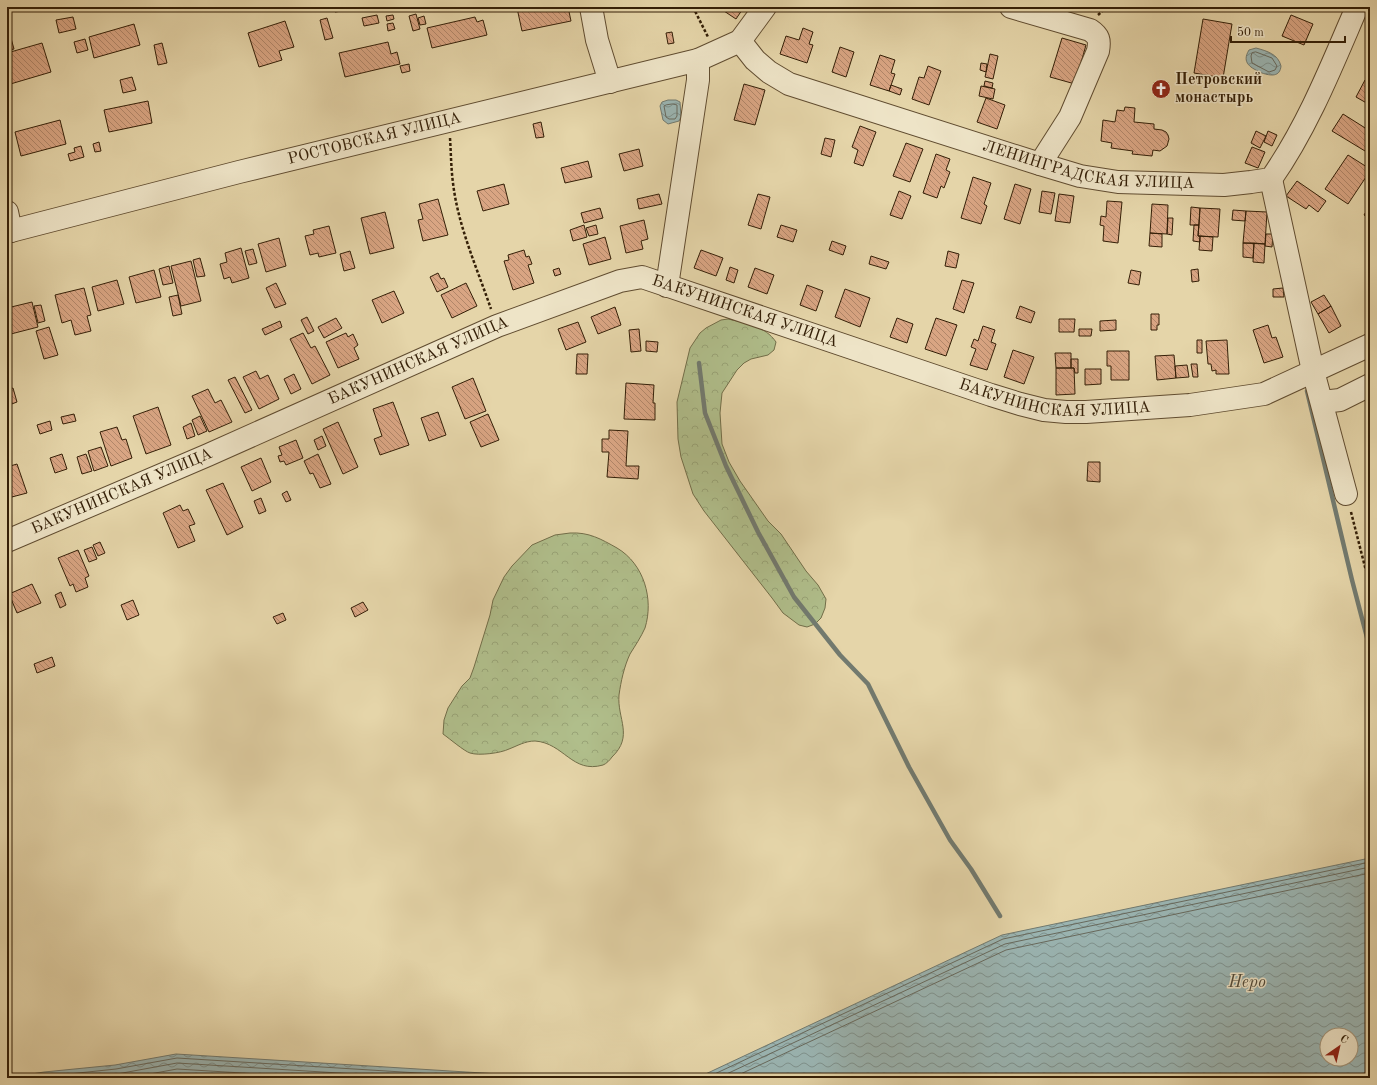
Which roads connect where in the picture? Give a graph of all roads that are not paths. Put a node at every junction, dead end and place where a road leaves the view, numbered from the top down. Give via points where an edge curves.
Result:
1 (591, 7) edge
2 (765, 7) edge
3 (1010, 7) edge
4 (1357, 7) edge
5 (740, 41) junction
6 (707, 56) junction
7 (610, 82) junction
8 (1040, 164) junction
9 (1272, 179) junction
10 (8, 225) edge
11 (667, 286) junction
12 (1370, 344) edge
13 (1313, 371) junction
14 (1370, 385) edge
15 (1322, 402) junction
16 (1346, 494) road end
17 (7, 541) edge

1 - 7 street via 597,40
2 - 5 street
3 - 8 street via 1090,30 1098,38 1099,43 1070,117
4 - 9 street via 1324,84
5 - 6 street, РОСТОВСКАЯ УЛИЦА
5 - 8 street, ЛЕНИНГРАДСКАЯ УЛИЦА via 755,60 789,84
6 - 7 street, РОСТОВСКАЯ УЛИЦА
6 - 11 street via 698,80
7 - 10 street, РОСТОВСКАЯ УЛИЦА
8 - 9 street, ЛЕНИНГРАДСКАЯ УЛИЦА via 1080,176 1118,182 1224,185
9 - 13 street
11 - 13 street, БАКУНИНСКАЯ УЛИЦА via 1044,410 1086,412 1190,405 1264,394
11 - 17 street, БАКУНИНСКАЯ УЛИЦА via 642,277 620,280 497,326 208,455
12 - 13 street, БАКУНИНСКАЯ УЛИЦА
13 - 15 street
14 - 15 street via 1340,400
15 - 16 street

